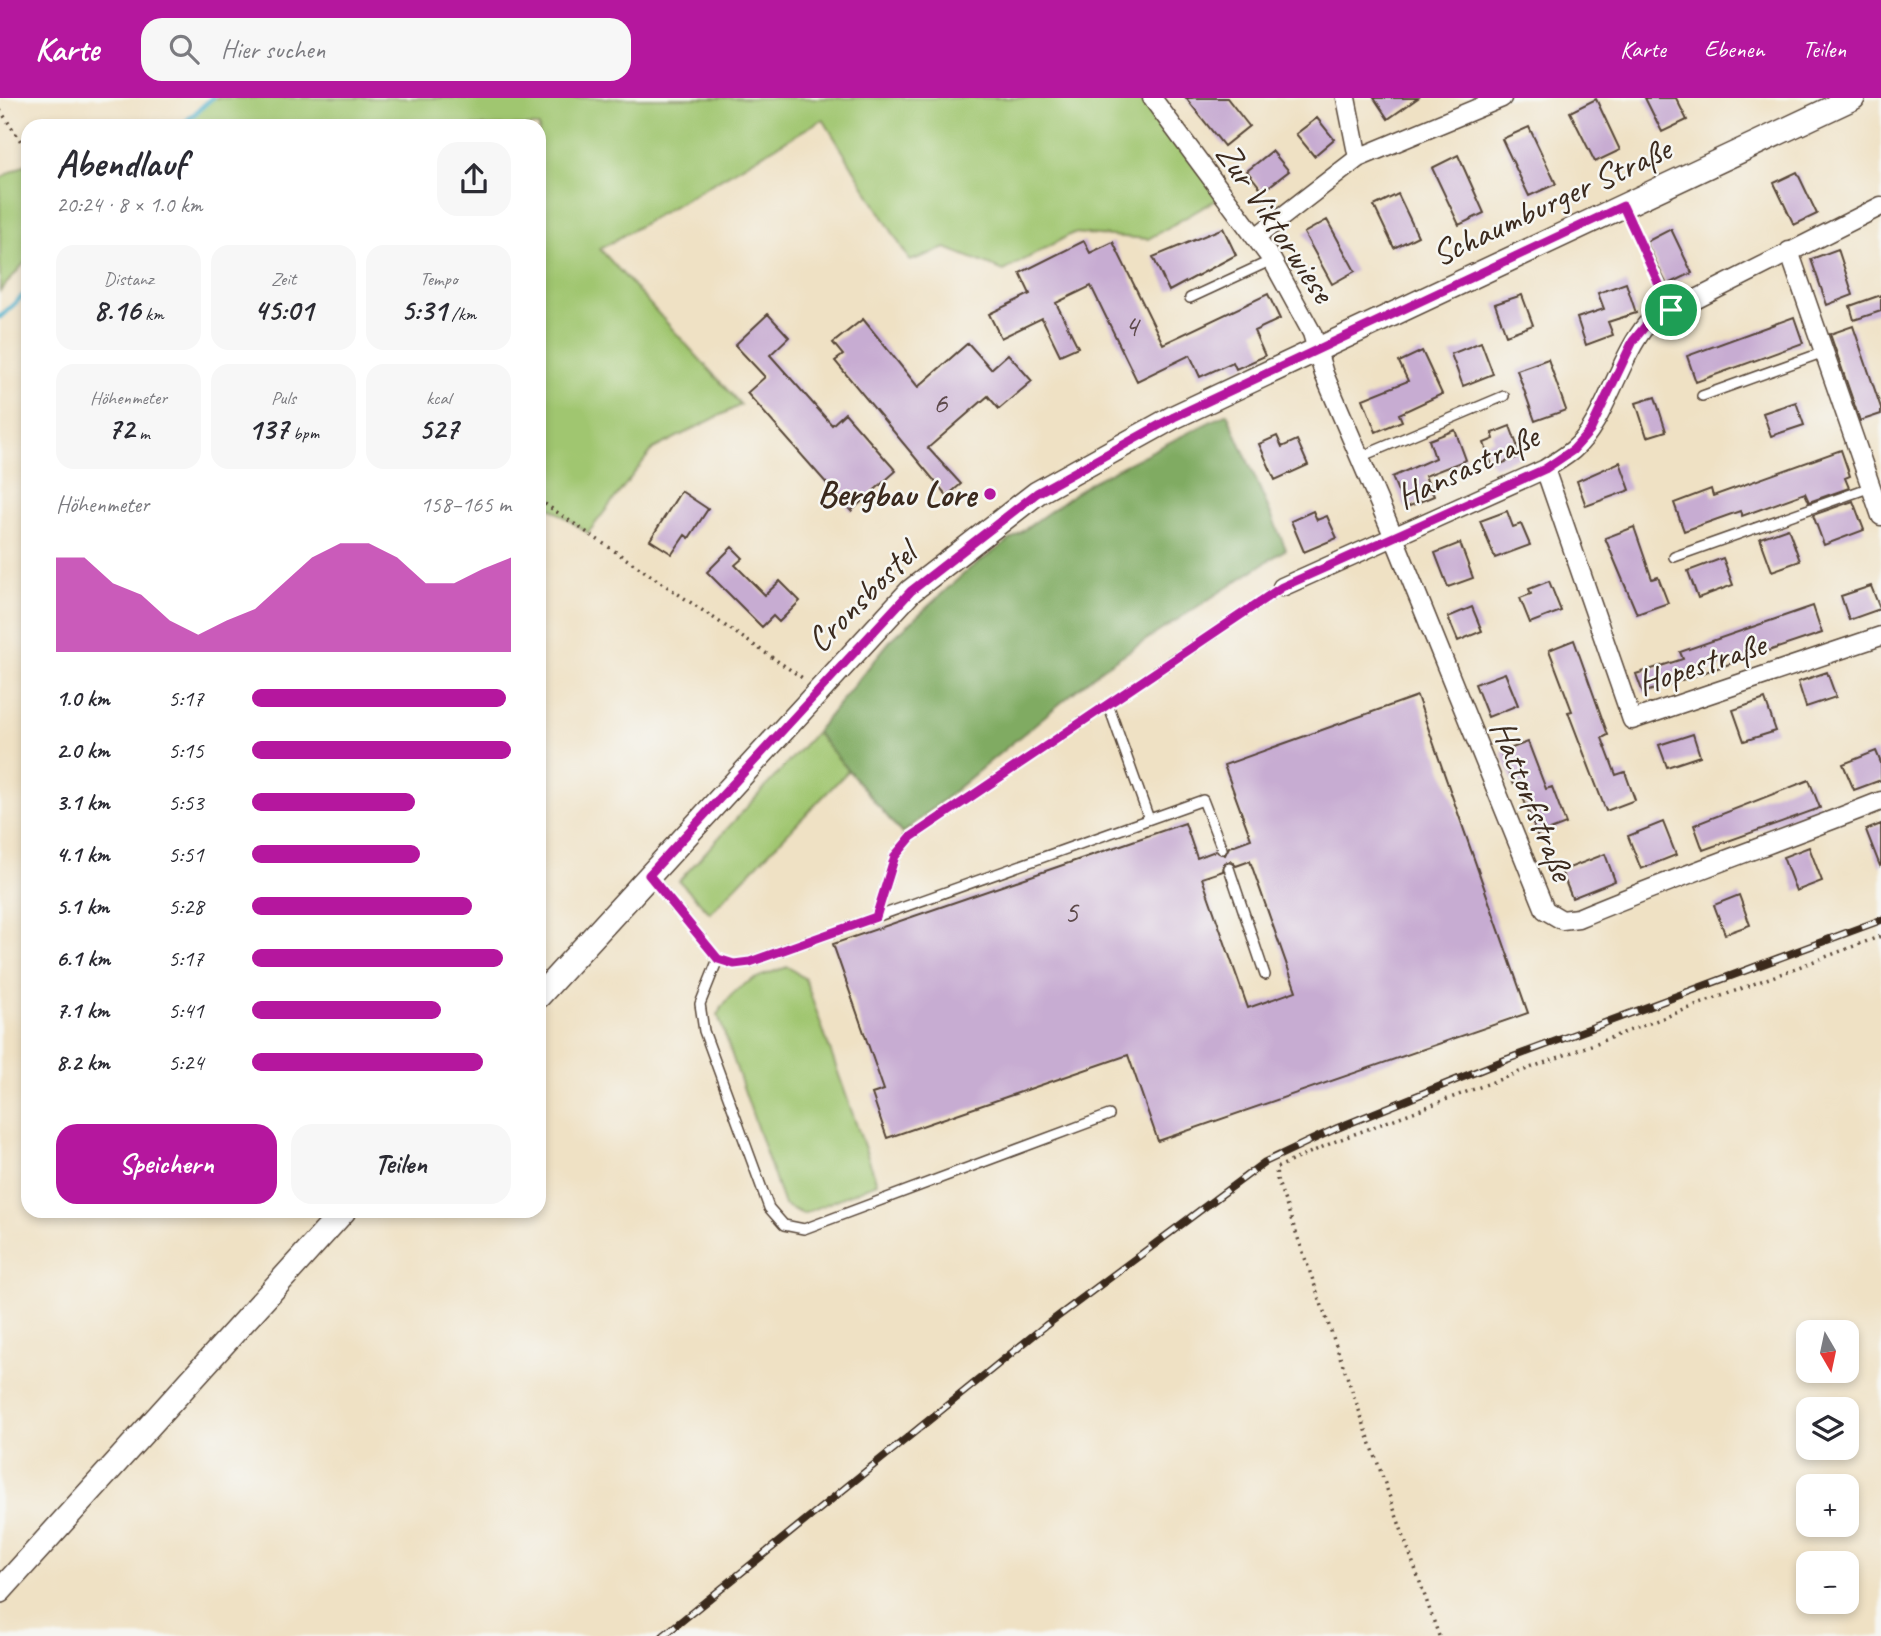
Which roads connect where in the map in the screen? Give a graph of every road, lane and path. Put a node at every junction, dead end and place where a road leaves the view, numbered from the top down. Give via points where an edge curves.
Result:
1 (1152, 98) edge
2 (1346, 98) edge
3 (1502, 98) edge
4 (1853, 98) edge
5 (0, 110) edge
6 (21, 142) edge
7 (1359, 158) junction
8 (1623, 206) junction
9 (1881, 206) edge
10 (1256, 237) junction
11 (1789, 251) junction
12 (1272, 260) junction
13 (1191, 298) dead end
14 (1671, 310) junction
15 (1316, 350) junction
16 (1824, 352) junction
17 (1504, 396) dead end
18 (1702, 396) dead end
19 (1360, 457) junction
20 (1545, 469) junction
21 (1871, 487) junction
22 (546, 505) edge
23 (1881, 516) edge
24 (1393, 536) junction
25 (1674, 557) dead end
26 (1282, 587) joint
27 (1881, 636) edge
28 (818, 688) junction
29 (1109, 707) junction
30 (1881, 801) edge
31 (1149, 820) junction
32 (1222, 849) dead end
33 (1229, 868) dead end
34 (649, 875) junction
35 (876, 917) junction
36 (1881, 936) edge
37 (718, 959) junction
38 (1265, 975) dead end
39 (546, 988) edge
40 (1109, 1115) dead end
41 (338, 1218) edge
42 (0, 1591) edge
43 (1439, 1636) edge

1 - 10 street, Zur Viktorwiese
2 - 7 street
3 - 7 street
4 - 8 street, Schaumburger Straße
5 - 6 path
7 - 10 street
8 - 14 path
8 - 15 street, Schaumburger Straße
9 - 11 street, Hansastraße
10 - 12 street, Zur Viktorwiese
11 - 14 street, Hansastraße
11 - 16 street
12 - 13 lane
12 - 15 street, Zur Viktorwiese via 1312,333
14 - 20 street, Hansastraße via 1647,324 1633,341 1590,431 1573,450
15 - 19 street, Hattorfstraße
15 - 28 street, Cronsbostel via 1121,444 1037,493 911,591
16 - 18 lane
16 - 21 street
17 - 19 lane
19 - 24 street, Hattorfstraße
20 - 24 street, Hansastraße
20 - 27 street, Hopestraße via 1633,720
21 - 23 street
21 - 25 lane
22 - 28 path
24 - 26 street, Hansastraße
24 - 30 street, Hattorfstraße via 1545,911 1562,920 1578,918
26 - 29 lane
28 - 34 street, Cronsbostel
29 - 31 lane
29 - 35 lane via 911,837 895,856
31 - 32 lane via 1203,800
31 - 35 lane
33 - 38 lane
34 - 37 lane
34 - 39 street, Cronsbostel
35 - 37 lane via 750,962
36 - 43 path via 1336,1141 1276,1168
37 - 40 lane via 700,1004 704,1031 769,1208 784,1225 804,1229
41 - 42 street

